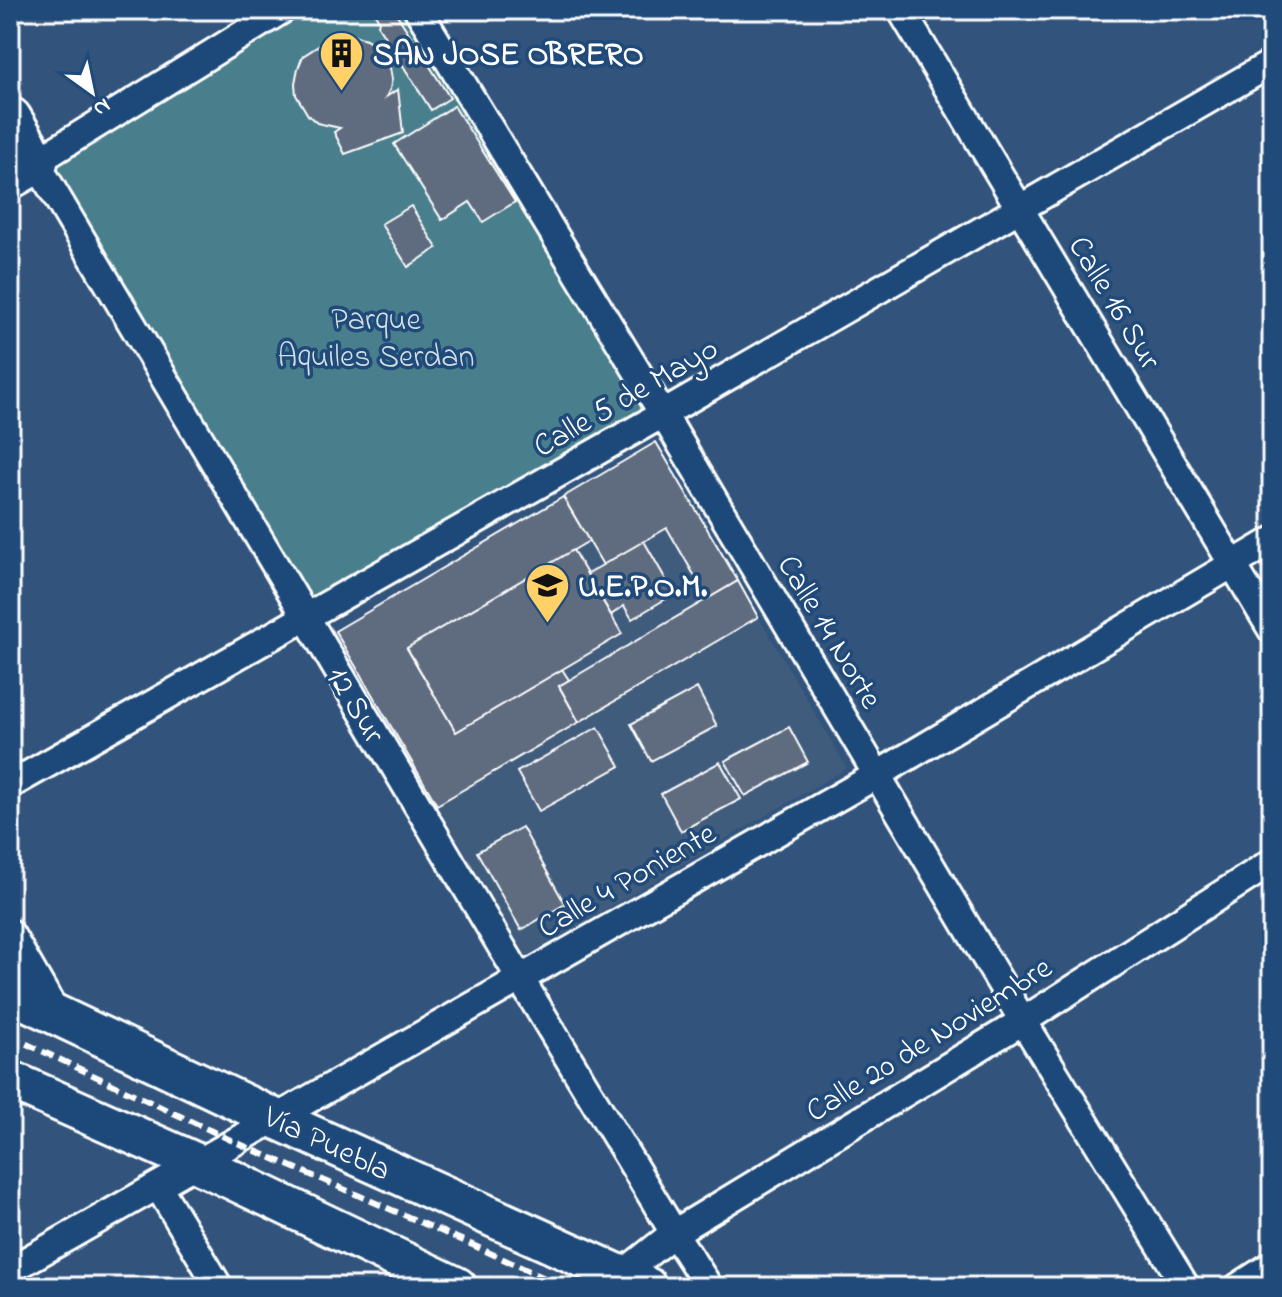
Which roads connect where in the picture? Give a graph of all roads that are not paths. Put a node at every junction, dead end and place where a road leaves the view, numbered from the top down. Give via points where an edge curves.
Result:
1 (282, 10) edge
2 (418, 10) edge
3 (901, 10) edge
4 (1272, 63) edge
5 (10, 119) edge
6 (23, 169) edge
7 (1020, 207) junction
8 (663, 414) junction
9 (1272, 541) edge
10 (1232, 564) junction
11 (306, 618) junction
12 (1272, 630) edge
13 (877, 775) junction
14 (10, 785) edge
15 (1272, 862) edge
16 (10, 933) edge
17 (520, 978) junction
18 (10, 993) edge
19 (58, 1016) junction
20 (1023, 1021) junction
21 (10, 1080) edge
22 (276, 1119) junction
23 (197, 1163) junction
24 (158, 1186) junction
25 (674, 1233) junction
26 (1272, 1265) edge
27 (10, 1270) edge
28 (634, 1281) edge
29 (219, 1287) edge
30 (457, 1287) edge
31 (709, 1287) edge
32 (1186, 1287) edge
33 (1238, 1287) edge

1 - 6 street
2 - 8 street, Calle 14 Norte
3 - 7 street, Calle 16 Sur
4 - 7 street, Calle 5 de Mayo
5 - 6 main road, 12 Sur
6 - 11 street, 12 Sur
7 - 8 street, Calle 5 de Mayo
7 - 10 street, Calle 16 Sur
8 - 11 street, Calle 5 de Mayo
8 - 13 street, Calle 14 Norte
9 - 10 street, Calle 4 Poniente
10 - 12 street, Calle 16 Sur
10 - 13 street, Calle 4 Poniente
11 - 14 street, Calle 5 de Mayo
11 - 17 street, 12 Sur
13 - 17 street, Calle 4 Poniente
13 - 20 street, Calle 14 Norte
15 - 20 street, Calle 20 de Noviembre
16 - 19 street
17 - 22 street, Calle 4 Poniente
17 - 25 street, 12 Sur
18 - 19 main road, Vía Puebla
19 - 22 main road, Vía Puebla
20 - 25 street, Calle 20 de Noviembre
20 - 32 street, Calle 14 Norte
21 - 23 main road
22 - 23 street, Calle 4 Poniente
22 - 28 main road, Vía Puebla
23 - 24 street, Calle 4 Poniente
23 - 30 main road
24 - 27 street, Calle 4 Poniente
24 - 29 street
25 - 28 street, Calle 20 de Noviembre
25 - 31 street, 12 Sur
26 - 33 street

